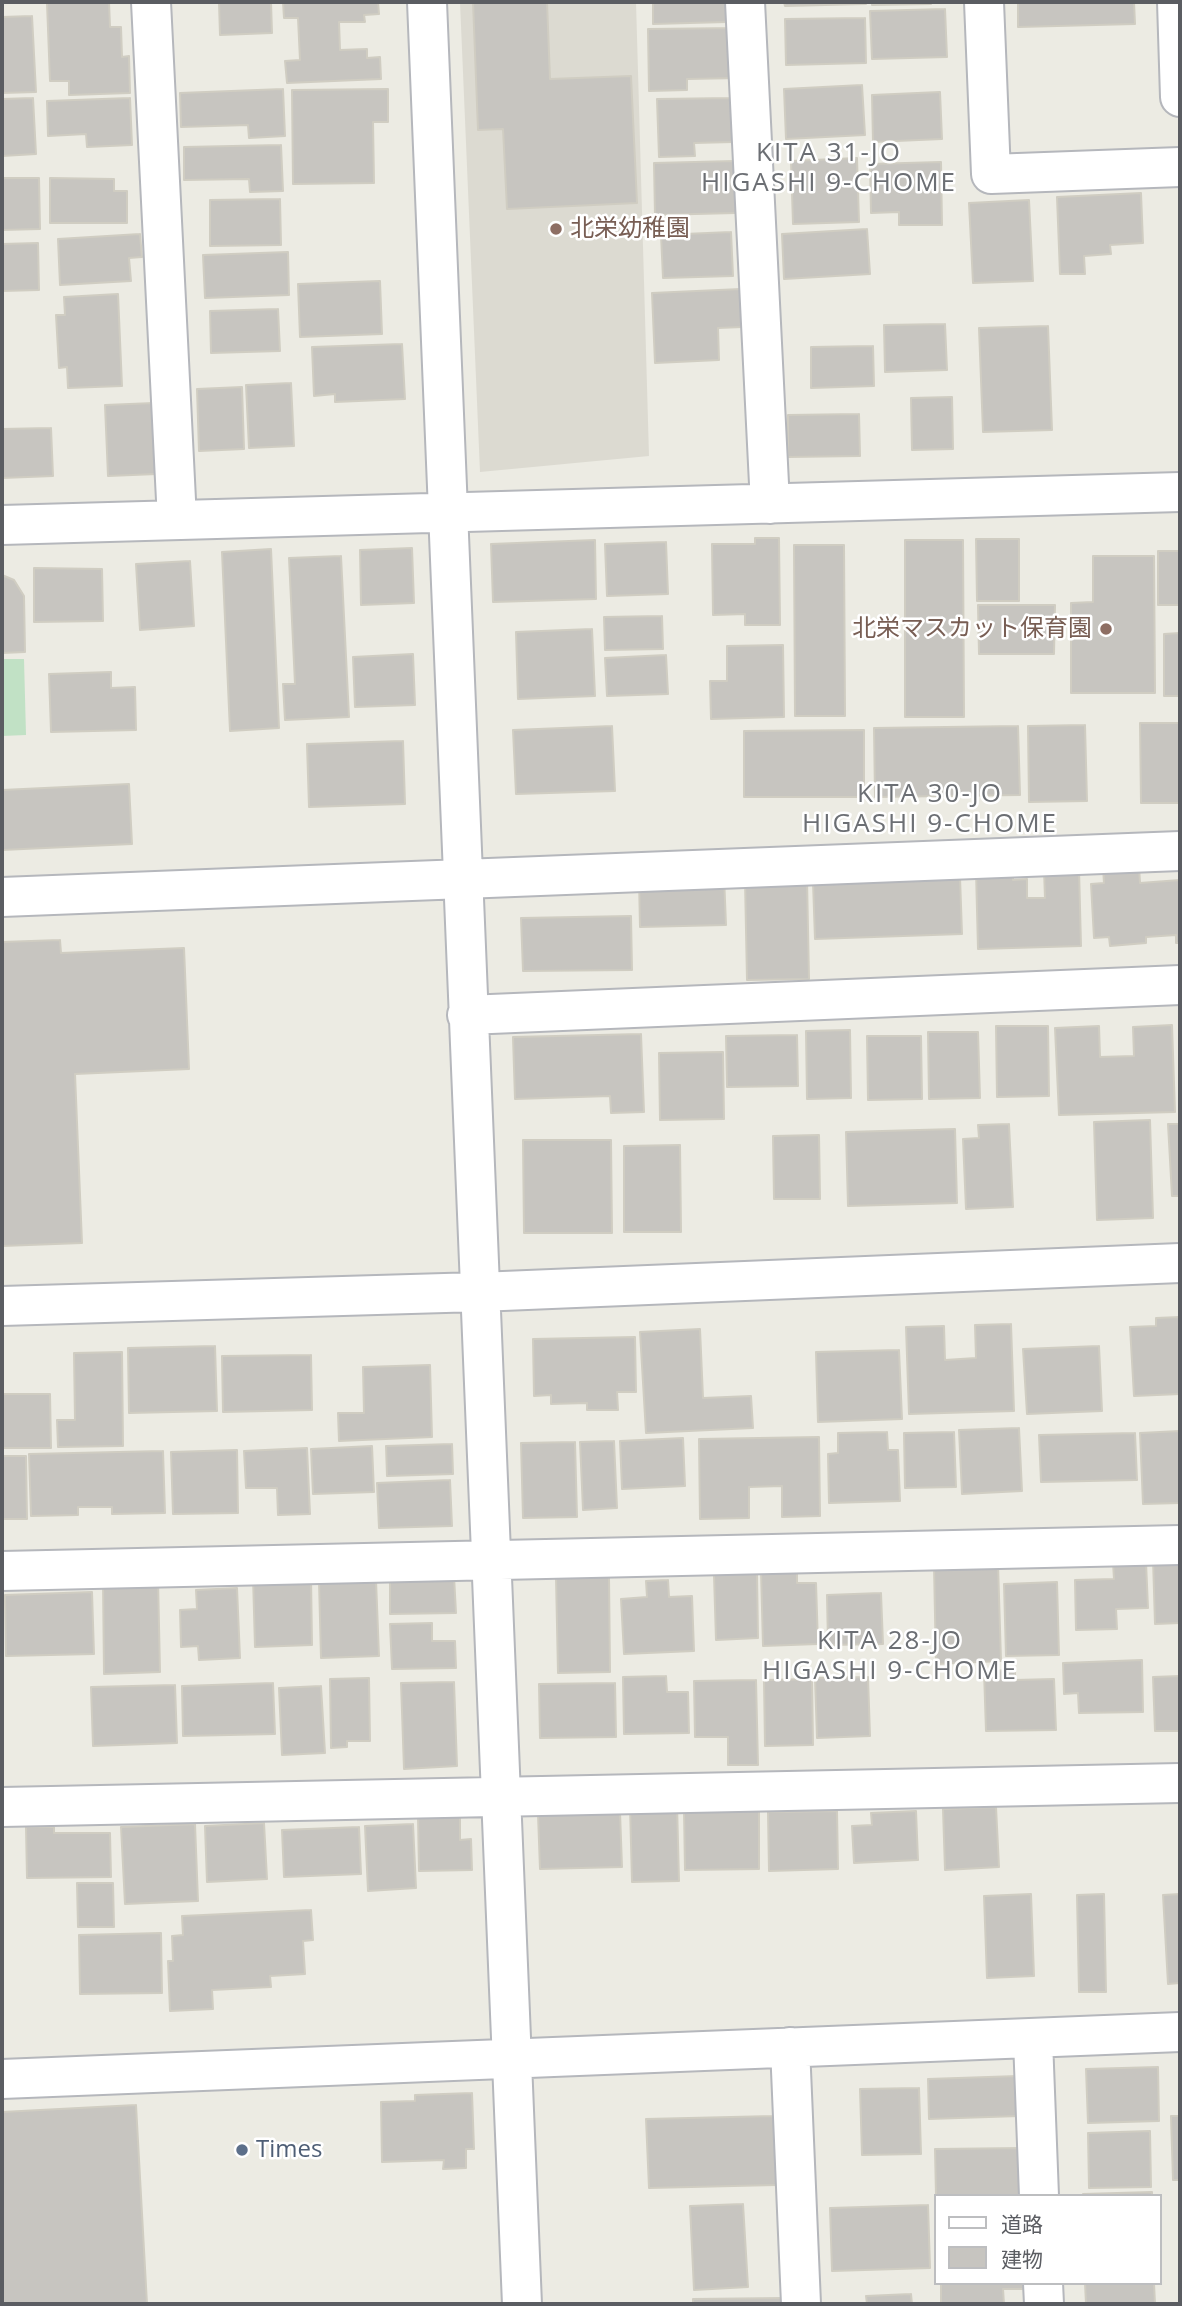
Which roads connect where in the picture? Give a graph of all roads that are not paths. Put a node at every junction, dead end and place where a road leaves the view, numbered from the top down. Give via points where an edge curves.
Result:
1 (151, 2) edge
2 (427, 2) edge
3 (745, 2) edge
4 (984, 2) edge
5 (1177, 2) edge
6 (1179, 47) edge
7 (1180, 97) edge
8 (1180, 167) edge
9 (1180, 492) edge
10 (770, 504) junction
11 (447, 514) junction
12 (177, 520) junction
13 (2, 525) edge
14 (1180, 851) edge
15 (462, 879) junction
16 (2, 897) edge
17 (1180, 985) edge
18 (467, 1014) junction
19 (1180, 1263) edge
20 (479, 1292) junction
21 (2, 1306) edge
22 (1180, 1545) edge
23 (490, 1560) junction
24 (2, 1571) edge
25 (1180, 1783) edge
26 (500, 1797) junction
27 (2, 1807) edge
28 (1180, 2032) edge
29 (1033, 2040) junction
30 (790, 2047) junction
31 (512, 2058) junction
32 (2, 2079) edge
33 (1039, 2194) edge
34 (1043, 2285) edge
35 (522, 2304) edge
36 (801, 2304) edge
37 (1044, 2304) edge

1 - 12 street
2 - 11 street
3 - 10 street
4 - 8 street via 991,174
5 - 6 street
6 - 7 street
9 - 10 street
10 - 11 street
11 - 12 street
11 - 15 street
12 - 13 street
14 - 15 street
15 - 16 street
15 - 18 street
17 - 18 street
18 - 20 street
19 - 20 street
20 - 21 street
20 - 23 street
22 - 23 street
23 - 24 street
23 - 26 street
25 - 26 street
26 - 27 street
26 - 31 street
28 - 29 street
29 - 30 street
29 - 33 street
30 - 31 street
30 - 36 street
31 - 32 street
31 - 35 street
34 - 37 street

